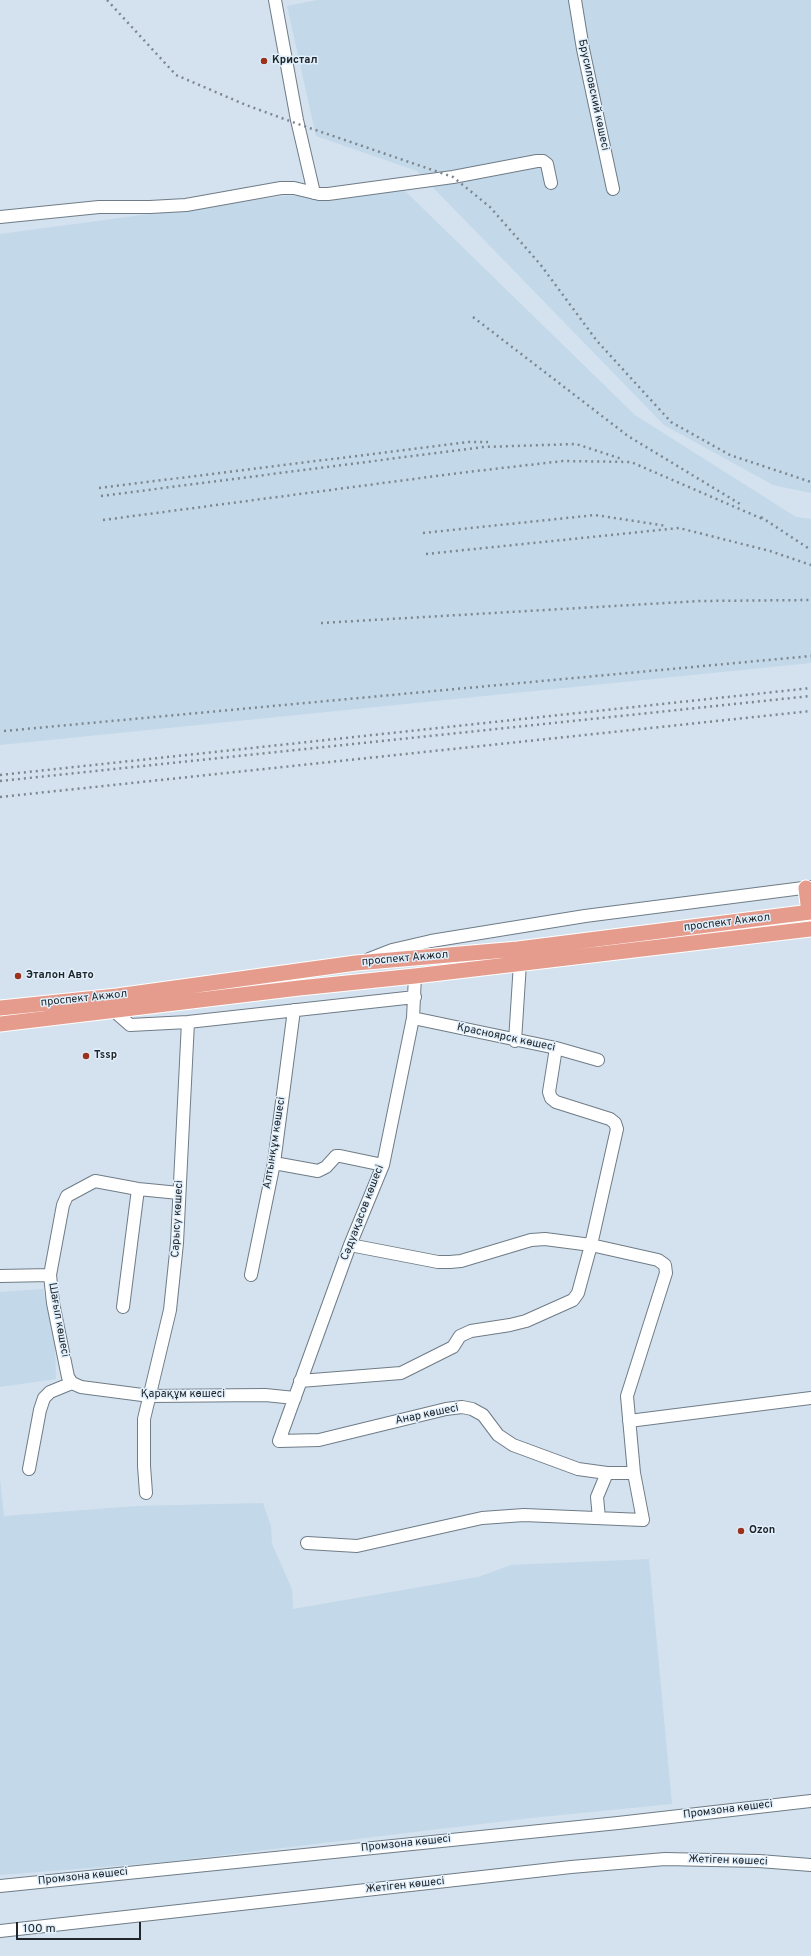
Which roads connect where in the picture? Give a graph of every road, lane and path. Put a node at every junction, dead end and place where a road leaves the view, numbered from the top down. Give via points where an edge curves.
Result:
1 (276, 0) edge
2 (575, 0) edge
3 (552, 183) dead end
4 (613, 189) dead end
5 (314, 193) junction
6 (0, 217) edge
7 (808, 887) edge
8 (810, 912) edge
9 (811, 929) edge
10 (356, 963) junction
11 (520, 963) junction
12 (415, 976) junction
13 (415, 997) junction
14 (0, 1008) edge
15 (113, 1010) junction
16 (294, 1010) junction
17 (413, 1018) junction
18 (188, 1022) junction
19 (0, 1024) edge
20 (515, 1041) junction
21 (556, 1048) junction
22 (598, 1060) dead end
23 (274, 1163) junction
24 (382, 1165) junction
25 (138, 1189) junction
26 (179, 1193) junction
27 (350, 1245) junction
28 (591, 1245) junction
29 (50, 1275) junction
30 (251, 1275) dead end
31 (0, 1276) edge
32 (123, 1307) dead end
33 (300, 1381) junction
34 (72, 1383) junction
35 (150, 1396) junction
36 (295, 1398) junction
37 (811, 1398) edge
38 (629, 1421) junction
39 (279, 1441) joint
40 (29, 1469) dead end
41 (607, 1473) junction
42 (634, 1473) junction
43 (146, 1493) dead end
44 (599, 1518) junction
45 (307, 1543) dead end
46 (811, 1801) edge
47 (811, 1865) edge
48 (0, 1886) edge
49 (0, 1931) edge

1 - 5 street via 297,120
2 - 4 street, Брусиловский көшесі
3 - 5 street via 547,164 537,161 429,180 328,194
5 - 6 street via 281,188 186,205 99,206
7 - 8 main road
7 - 10 street via 585,916 454,937 392,950
8 - 10 main road, проспект Акжол via 518,948
9 - 11 main road, проспект Акжол
10 - 14 main road, проспект Акжол via 117,996
11 - 12 main road, проспект Акжол
11 - 20 street
12 - 13 street, Сәдуақасов көшесі
12 - 15 main road, проспект Акжол
13 - 16 street
13 - 17 street, Сәдуақасов көшесі
15 - 18 street via 130,1025
15 - 19 main road, проспект Акжол
16 - 18 street
16 - 23 street, Алтынқұм көшесі
17 - 20 street, Красноярск көшесі
17 - 24 street, Сәдуақасов көшесі
18 - 26 street, Сарысу көшесі
20 - 21 street, Красноярск көшесі
21 - 22 street, Красноярск көшесі
21 - 28 street via 549,1092 551,1098 556,1102 610,1119 617,1129
23 - 24 street via 318,1171 326,1167 336,1156 340,1156
23 - 30 street, Алтынқұм көшесі
24 - 27 street, Сәдуақасов көшесі
25 - 26 street, Шағыл көшесі
25 - 29 street, Шағыл көшесі via 95,1181 67,1196 63,1205
25 - 32 street
26 - 35 street, Сарысу көшесі via 170,1310
27 - 28 street via 438,1262 461,1261 530,1240 545,1239
27 - 33 street, Сәдуақасов көшесі
28 - 33 street via 578,1292 573,1300 526,1321 471,1330 460,1336 453,1347 401,1373
28 - 38 street via 658,1260 665,1265 666,1273 627,1396
29 - 31 street
29 - 34 street, Шағыл көшесі via 68,1377
33 - 36 street, Сәдуақасов көшесі
34 - 35 street, Қарақұм көшесі via 81,1388
34 - 40 street via 50,1392 44,1398
35 - 36 street, Қарақұм көшесі via 265,1395
35 - 43 street, Сарысу көшесі via 144,1419
36 - 39 street, Сәдуақасов көшесі
37 - 38 street
38 - 42 street
39 - 41 street, Анар көшесі via 319,1440 462,1406 482,1416 498,1435 512,1445 578,1470
41 - 42 street, Анар көшесі
41 - 44 street via 597,1497
42 - 44 street via 643,1520
44 - 45 street via 524,1515 482,1518 357,1546
46 - 48 street, Промзона көшесі
47 - 49 street, Жетіген көшесі via 665,1859

